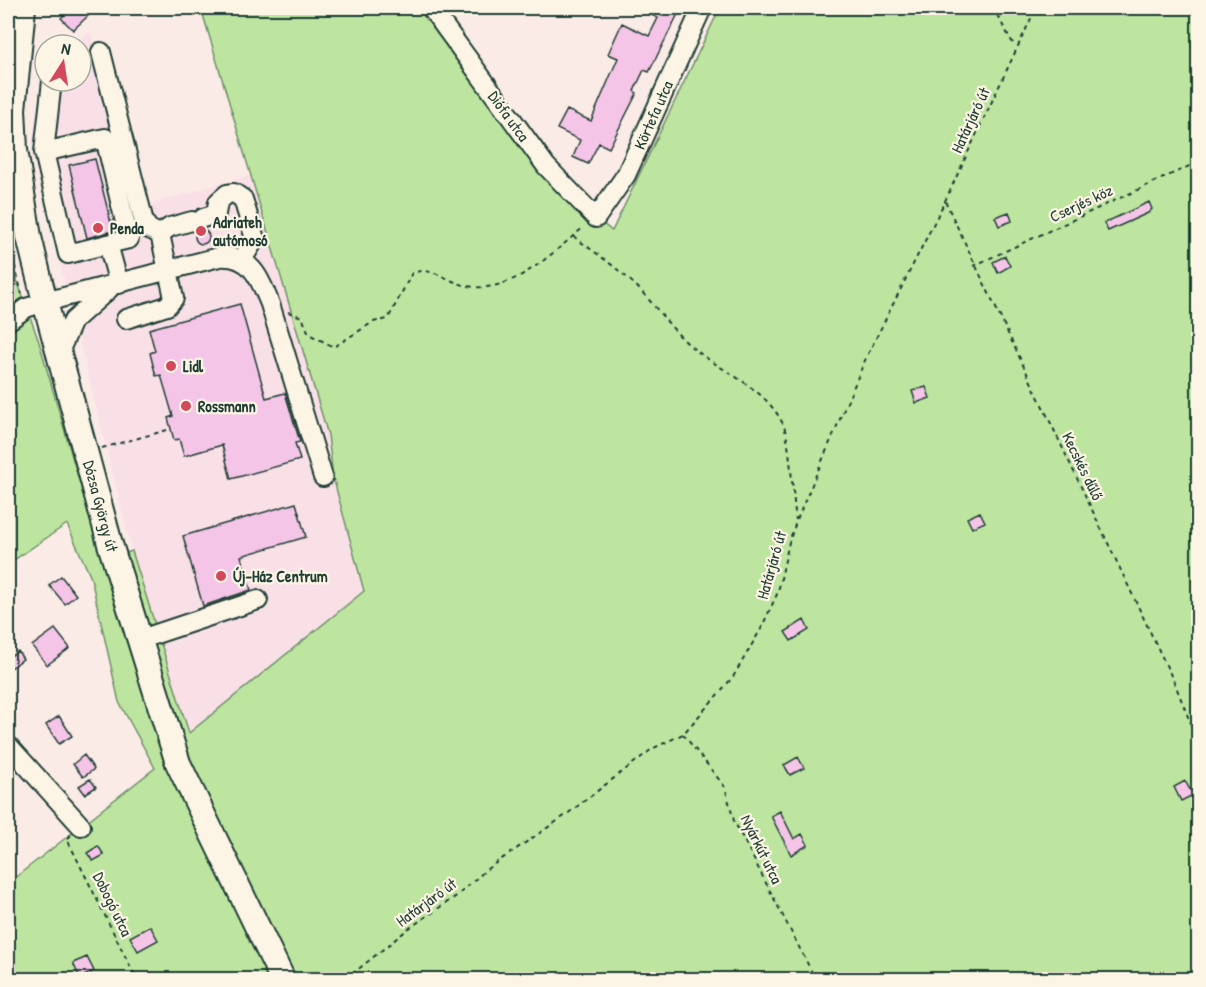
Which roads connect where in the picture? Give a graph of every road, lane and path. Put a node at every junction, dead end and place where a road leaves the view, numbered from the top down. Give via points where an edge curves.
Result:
1 (23, 8) edge
2 (431, 8) edge
3 (702, 8) edge
4 (993, 8) edge
5 (1036, 8) edge
6 (1016, 48) junction
7 (101, 52) dead end
8 (51, 93) edge
9 (44, 152) junction
10 (1198, 162) edge
11 (945, 201) junction
12 (596, 218) junction
13 (160, 234) junction
14 (573, 236) junction
15 (8, 239) edge
16 (108, 244) junction
17 (242, 260) junction
18 (973, 266) junction
19 (169, 271) junction
20 (116, 285) junction
21 (36, 305) junction
22 (272, 311) junction
23 (126, 319) dead end
24 (8, 321) edge
25 (59, 352) junction
26 (171, 429) dead end
27 (128, 440) dead end
28 (323, 477) dead end
29 (796, 522) junction
30 (258, 600) dead end
31 (141, 639) junction
32 (683, 735) junction
33 (1198, 742) edge
34 (8, 745) edge
35 (74, 832) joint
36 (137, 980) edge
37 (283, 980) edge
38 (345, 980) edge
39 (816, 980) edge

1 - 21 main road, Dózsa György út via 13,109
2 - 12 street, Diófa utca via 546,166
3 - 12 street, Körtefa utca via 626,175
4 - 6 path
5 - 6 path, Határjáró út
6 - 11 path, Határjáró út
7 - 13 street via 144,222
8 - 9 street
9 - 16 street via 68,254
9 - 16 street via 105,138 129,239
10 - 18 path, Cserjés köz
11 - 18 path, Kecskés dűlő
11 - 29 path, Határjáró út via 866,358
12 - 14 path
13 - 17 street via 170,227 216,214 222,197 234,194 245,203 255,239
13 - 19 street
14 - 22 path via 529,271 487,287 467,286 430,270 412,273 388,319 373,322 334,347 309,334 302,317 281,309
14 - 29 path via 642,291 673,330 695,350 773,405 785,428
15 - 21 path
16 - 20 street
17 - 19 street via 219,257
17 - 22 street via 259,276
18 - 33 path, Kecskés dűlő via 1175,684
19 - 20 street
19 - 23 street via 175,294 170,304
20 - 21 street
20 - 25 street via 73,321
21 - 24 street
21 - 25 main road, Dózsa György út
22 - 28 street
25 - 31 main road, Dózsa György út via 110,544
26 - 27 path
29 - 32 path, Határjáró út via 778,592 761,629 733,678
30 - 31 street
31 - 37 main road, Dózsa György út via 178,763
32 - 38 path, Határjáró út via 652,749 495,863
32 - 39 path, Nyárkút utca via 724,787 734,821
34 - 35 street
35 - 36 path, Dobogó utca

